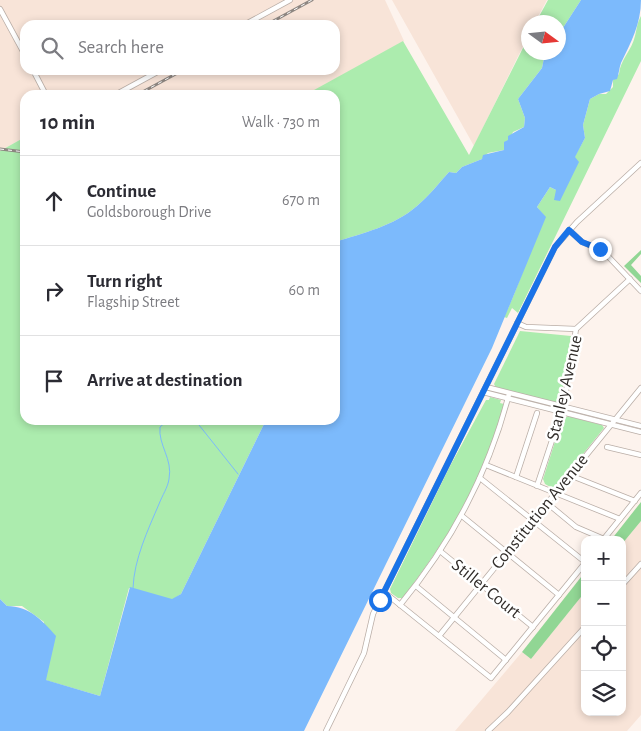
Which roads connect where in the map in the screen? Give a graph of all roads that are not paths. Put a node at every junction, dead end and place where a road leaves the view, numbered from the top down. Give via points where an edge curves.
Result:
1 (290, 0) edge
2 (0, 9) edge
3 (253, 20) edge
4 (20, 46) edge
5 (36, 75) edge
6 (152, 75) edge
7 (43, 90) edge
8 (124, 90) edge
9 (641, 163) edge
10 (569, 230) junction
11 (630, 279) junction
12 (641, 291) edge
13 (517, 323) junction
14 (576, 329) junction
15 (641, 388) edge
16 (484, 389) junction
17 (509, 394) junction
18 (508, 400) junction
19 (563, 407) junction
20 (537, 413) dead end
21 (562, 413) junction
22 (615, 420) junction
23 (611, 424) junction
24 (641, 426) edge
25 (641, 432) edge
26 (607, 447) dead end
27 (641, 455) edge
28 (486, 465) junction
29 (516, 477) junction
30 (480, 478) junction
31 (577, 478) dead end
32 (537, 486) junction
33 (641, 493) edge
34 (555, 494) junction
35 (634, 501) junction
36 (547, 503) junction
37 (462, 516) junction
38 (620, 519) junction
39 (533, 520) junction
40 (597, 536) edge
41 (606, 536) edge
42 (440, 552) junction
43 (507, 553) junction
44 (581, 559) edge
45 (641, 564) edge
46 (581, 567) edge
47 (626, 581) edge
48 (481, 585) junction
49 (416, 586) junction
50 (384, 592) junction
51 (559, 595) junction
52 (400, 605) junction
53 (454, 617) junction
54 (533, 627) junction
55 (581, 631) edge
56 (439, 636) junction
57 (506, 660) junction
58 (326, 731) edge
59 (488, 731) edge

1 - 3 street
2 - 4 street
5 - 7 street
6 - 8 street
9 - 10 street
10 - 11 street via 582,242 603,251
10 - 13 street via 555,247
11 - 12 street
11 - 14 street, Stanley Avenue
13 - 14 street via 530,327
13 - 16 street
14 - 19 street, Stanley Avenue
15 - 22 street, Constitution Avenue
16 - 17 street
16 - 18 street
16 - 50 street
17 - 18 street
17 - 19 street
18 - 21 street
18 - 28 street
19 - 21 street, Stanley Avenue
19 - 22 street
20 - 29 street
21 - 23 street
21 - 32 street, Stanley Avenue
22 - 23 street, Constitution Avenue
22 - 24 street
23 - 25 street
23 - 34 street, Constitution Avenue
26 - 27 street
28 - 29 street
28 - 30 street
29 - 32 street
30 - 37 street
30 - 39 street
31 - 35 street
32 - 34 street
33 - 35 street
34 - 36 street, Constitution Avenue
34 - 38 street
35 - 38 street
36 - 39 street, Constitution Avenue
36 - 40 street via 577,527
37 - 42 street
37 - 43 street
38 - 41 street
39 - 43 street, Constitution Avenue
39 - 44 street
42 - 48 street, Stiller Court
42 - 49 street
43 - 48 street, Constitution Avenue
43 - 51 street
45 - 47 street
46 - 51 street
48 - 53 street, Constitution Avenue
48 - 54 street, Stiller Court
49 - 52 street
49 - 53 street
50 - 52 street
50 - 58 street via 370,621 364,653
51 - 54 street
52 - 56 street
53 - 56 street, Constitution Avenue
53 - 57 street
54 - 57 street
55 - 59 street
56 - 57 street via 492,678

